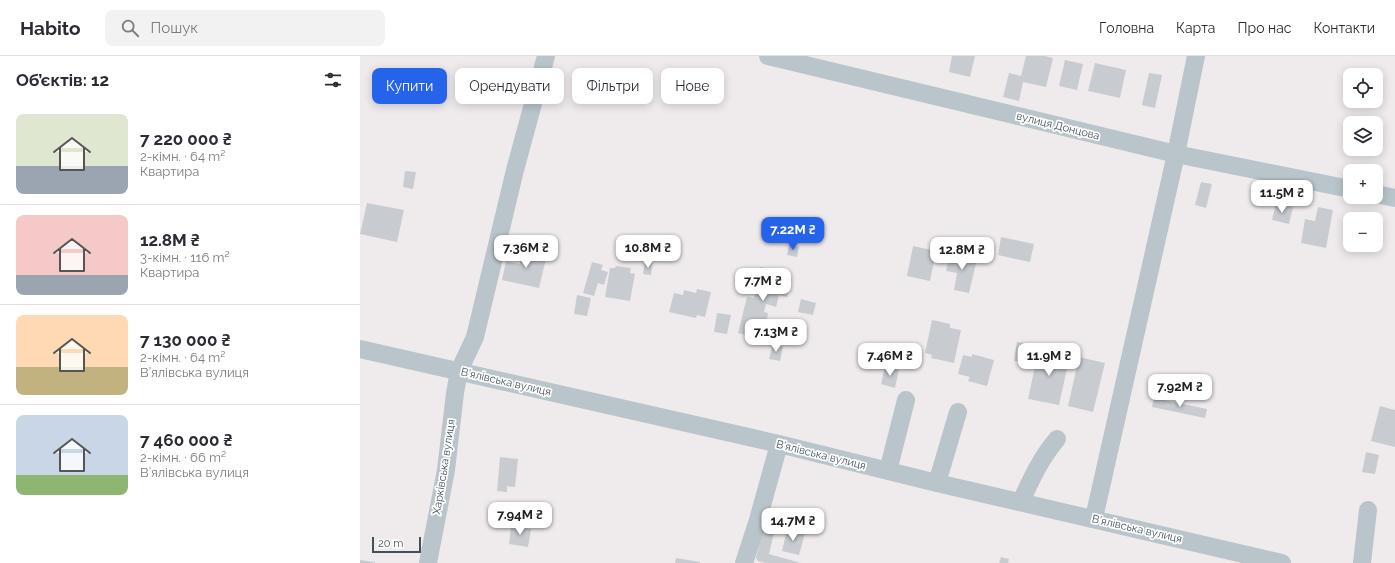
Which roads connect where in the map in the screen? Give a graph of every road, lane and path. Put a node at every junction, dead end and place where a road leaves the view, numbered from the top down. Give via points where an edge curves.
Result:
1 (546, 56) edge
2 (768, 56) edge
3 (1196, 56) edge
4 (1176, 154) junction
5 (1343, 188) edge
6 (1383, 195) edge
7 (1395, 198) edge
8 (360, 349) edge
9 (459, 371) junction
10 (906, 400) dead end
11 (958, 412) dead end
12 (1057, 439) dead end
13 (779, 444) junction
14 (888, 471) junction
15 (937, 483) junction
16 (1021, 502) junction
17 (1368, 510) dead end
18 (1094, 518) junction
19 (428, 563) edge
20 (744, 563) edge
21 (1282, 563) edge
22 (1362, 563) edge

1 - 9 street, Харківська вулиця via 515,170 475,336
2 - 4 street, вулиця Донцова
3 - 4 street
4 - 5 street, вулиця Донцова
4 - 18 street
6 - 7 street
8 - 9 street, В’ялівська вулиця
9 - 13 street, В’ялівська вулиця
9 - 19 street, Харківська вулиця via 446,470
10 - 14 street
11 - 15 street
12 - 16 street via 1036,468
13 - 14 street, В’ялівська вулиця
13 - 20 street
14 - 15 street, В’ялівська вулиця
15 - 16 street, В’ялівська вулиця
16 - 18 street, В’ялівська вулиця
17 - 22 street
18 - 21 street, В’ялівська вулиця

